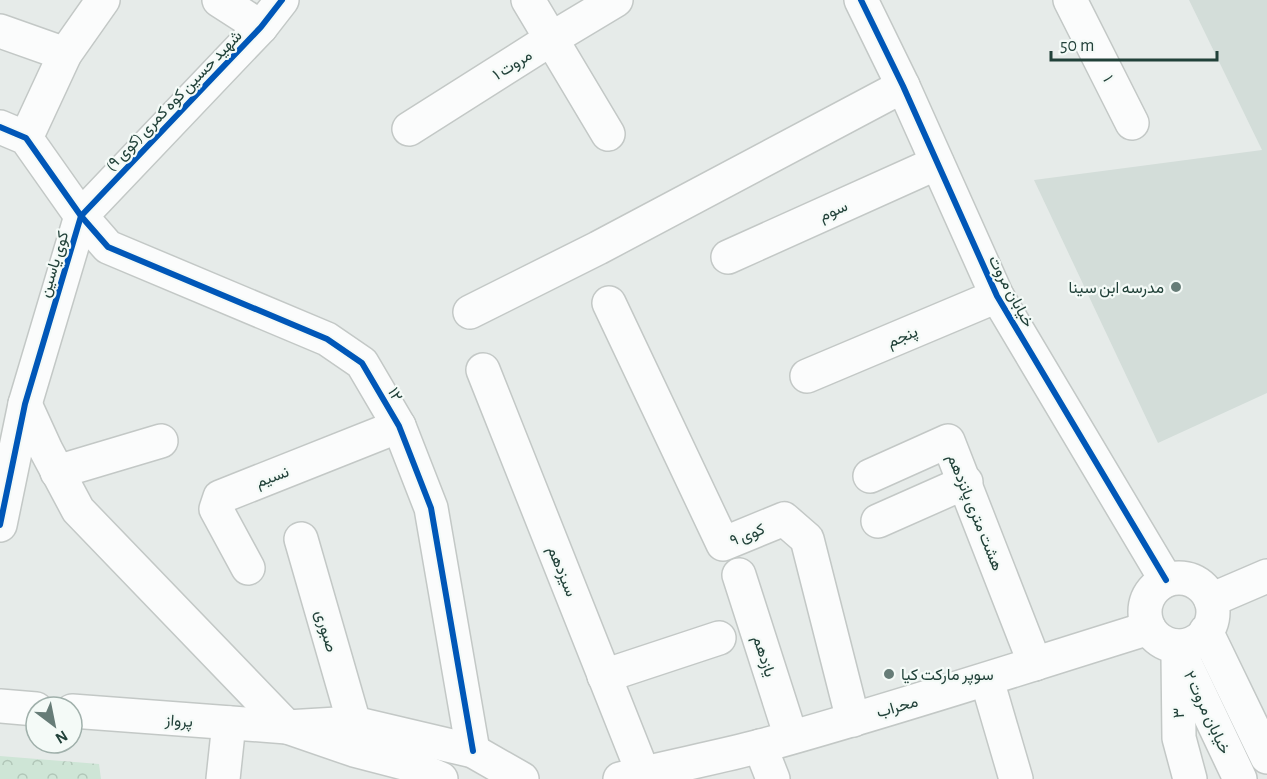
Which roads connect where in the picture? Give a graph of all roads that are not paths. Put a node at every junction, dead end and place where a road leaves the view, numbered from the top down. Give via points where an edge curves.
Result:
1 (103, 0) edge
2 (219, 0) edge
3 (282, 0) edge
4 (528, 0) edge
5 (616, 0) edge
6 (861, 0) edge
7 (1070, 0) edge
8 (261, 27) junction
9 (0, 31) edge
10 (551, 39) junction
11 (65, 54) junction
12 (903, 86) junction
13 (1132, 123) dead end
14 (409, 129) dead end
15 (13, 132) edge
16 (608, 134) dead end
17 (938, 163) junction
18 (81, 216) junction
19 (728, 256) dead end
20 (997, 296) junction
21 (609, 303) dead end
22 (470, 312) dead end
23 (483, 370) dead end
24 (807, 376) dead end
25 (25, 404) junction
26 (399, 426) junction
27 (161, 441) dead end
28 (57, 472) junction
29 (870, 476) dead end
30 (966, 482) junction
31 (878, 521) dead end
32 (0, 525) edge
33 (301, 539) dead end
34 (248, 568) dead end
35 (739, 575) dead end
36 (1267, 576) edge
37 (1166, 580) junction
38 (1209, 616) junction
39 (1149, 628) junction
40 (719, 638) dead end
41 (1177, 646) junction
42 (1035, 664) junction
43 (604, 676) junction
44 (987, 680) junction
45 (0, 706) edge
46 (24, 708) edge
47 (84, 712) edge
48 (853, 720) junction
49 (229, 723) junction
50 (354, 723) junction
51 (287, 727) junction
52 (790, 737) junction
53 (760, 746) junction
54 (473, 751) junction
55 (1267, 757) edge
56 (633, 777) edge
57 (223, 779) edge
58 (441, 779) edge
59 (522, 779) edge
60 (773, 779) edge
61 (1016, 779) edge
62 (1190, 779) edge
63 (1240, 779) edge

1 - 11 street
2 - 8 street
3 - 8 street, شهید حسین کوه کمری (کوی ۹)
4 - 10 street
5 - 10 street, مروت ۱
6 - 12 street, خیابان مروت
7 - 13 street, ۱
8 - 18 street, شهید حسین کوه کمری (کوی ۹)
9 - 11 street
10 - 14 street, مروت ۱
10 - 16 street
11 - 15 street
12 - 17 street, خیابان مروت
12 - 22 street
15 - 18 street, کوی یاسین
17 - 19 street, سوم
17 - 20 street, خیابان مروت
18 - 25 street, کوی یاسین
18 - 26 street, ۱۲ via 108,247 327,339 362,363
20 - 24 street, پنجم
20 - 37 street, خیابان مروت
21 - 48 street, کوی ۹ via 723,544 784,519 807,539
23 - 43 street, سیزدهم
25 - 28 street
25 - 32 street, کوی یاسین
26 - 34 street, نسیم via 220,497 216,509
26 - 54 street, ۱۲ via 431,508
27 - 28 street
28 - 51 street via 78,510
29 - 30 street, هشت متری پانزدهم via 948,441
30 - 31 street
30 - 42 street, هشت متری پانزدهم
33 - 50 street, صبوری
35 - 52 street, یازدهم
36 - 38 street
37 - 38 street via 1188,578 1198,583 1206,591
37 - 39 street via 1156,586 1145,606
38 - 41 street via 1199,639
38 - 55 street, خیابان مروت ۲
39 - 41 street via 1156,637
39 - 42 street, محراب
40 - 43 street
41 - 62 street, ۳ via 1179,738
41 - 63 street, خیابان مروت ۲
42 - 44 street, محراب
43 - 56 street, سیزدهم
44 - 48 street, محراب
44 - 61 street
45 - 46 street
47 - 49 street, پرواز
48 - 52 street, محراب
49 - 51 street, پرواز
49 - 57 street
50 - 51 street
50 - 54 street
51 - 58 street via 404,763
52 - 53 street, محراب
53 - 56 street, محراب
53 - 60 street
54 - 59 street

